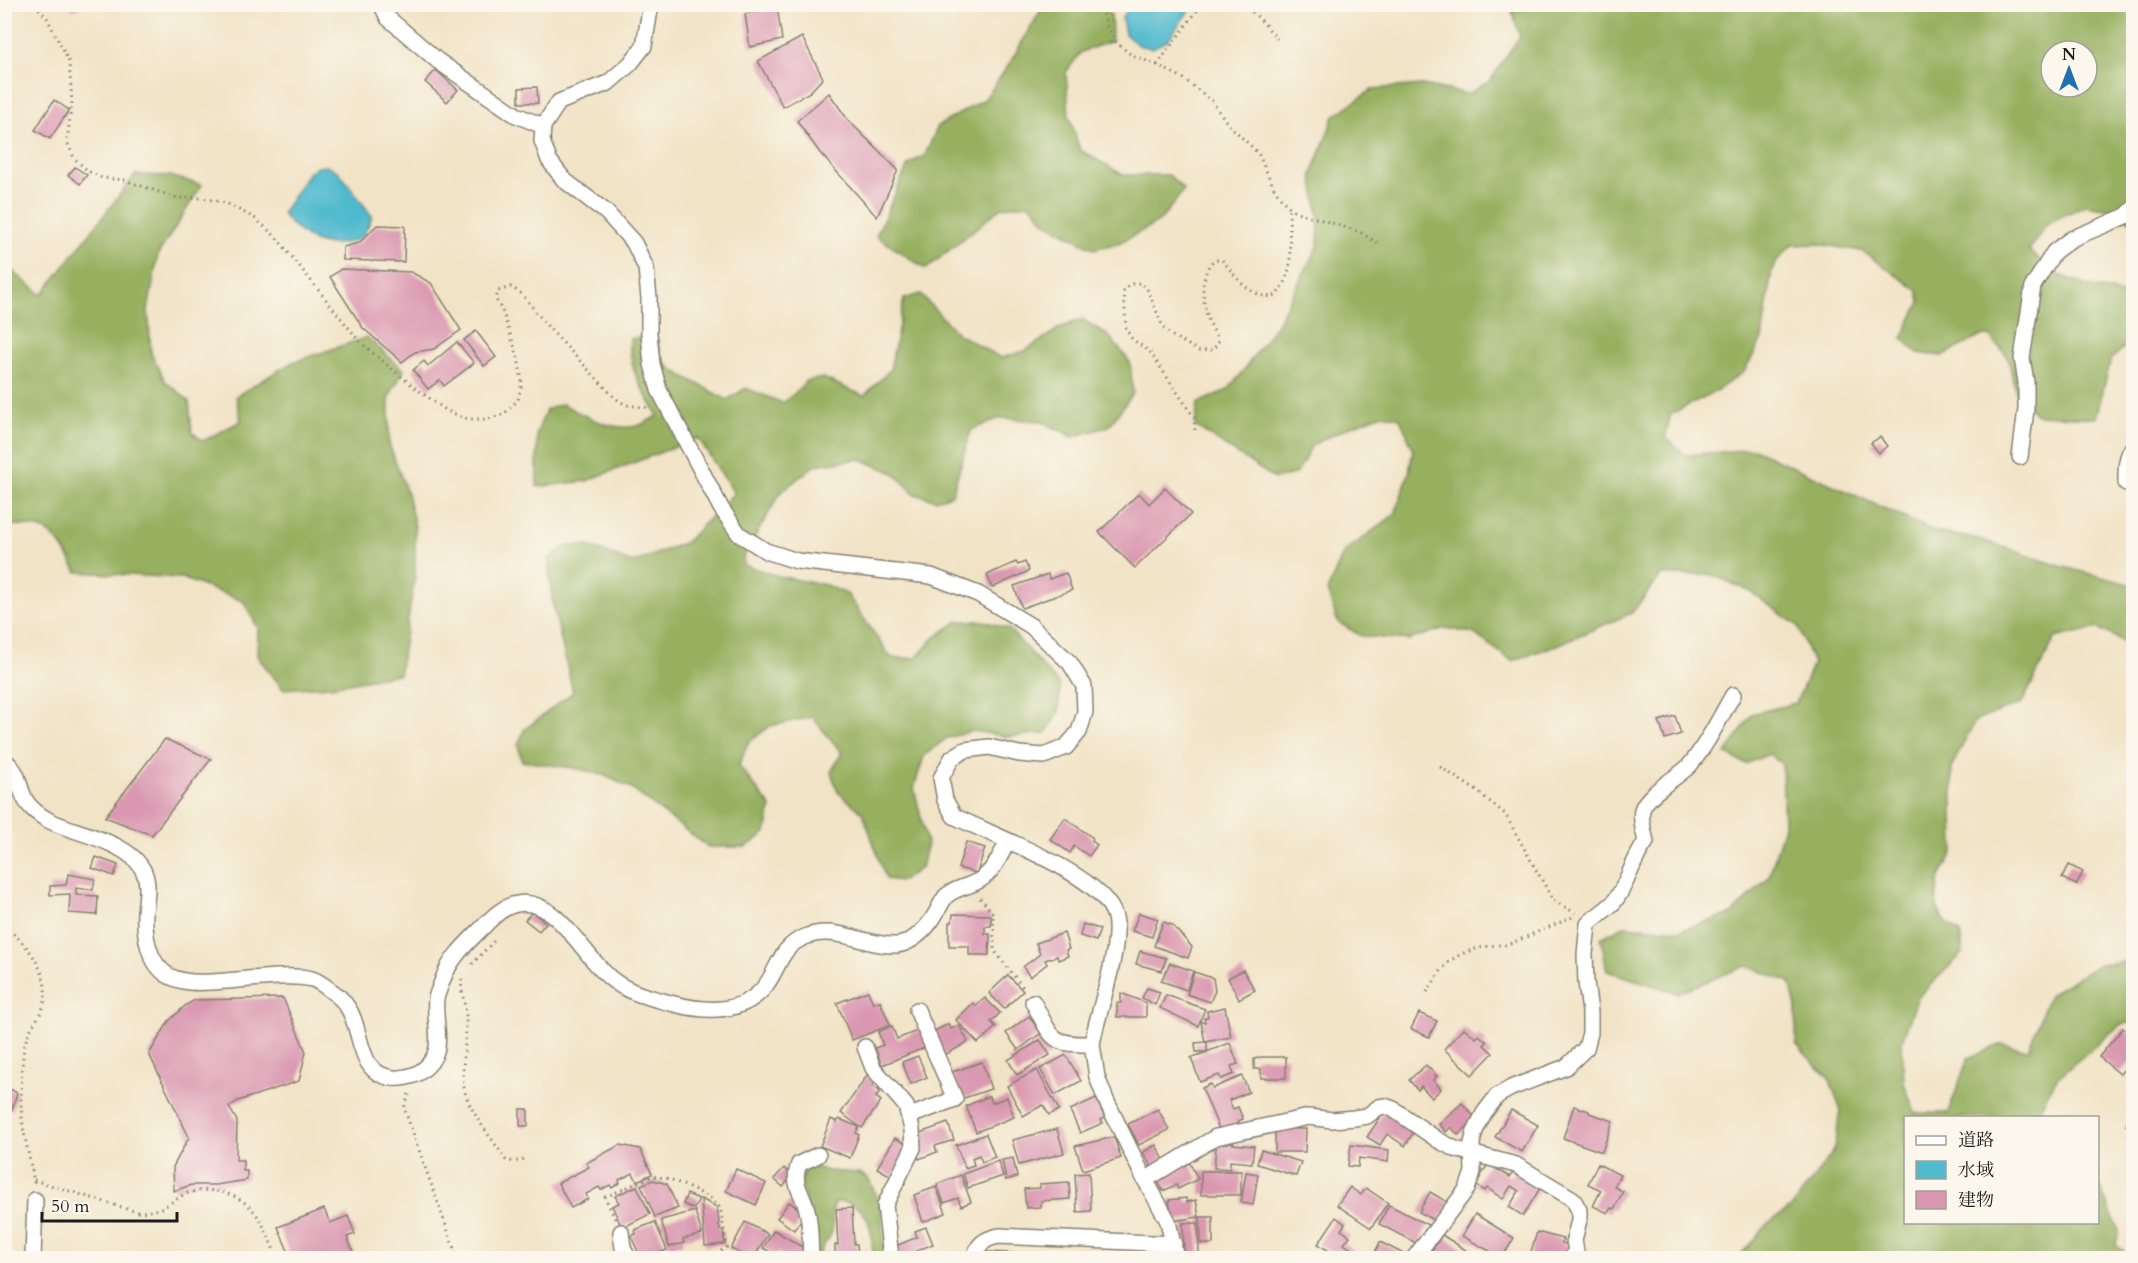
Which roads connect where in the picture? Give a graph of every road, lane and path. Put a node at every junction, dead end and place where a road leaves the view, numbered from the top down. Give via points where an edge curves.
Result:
1 (35, 4) edge
2 (381, 4) edge
3 (651, 4) edge
4 (1202, 4) edge
5 (1243, 4) edge
6 (1098, 5) edge
7 (1277, 39) dead end
8 (1157, 65) junction
9 (543, 126) junction
10 (1289, 207) junction
11 (2133, 208) edge
12 (1379, 244) dead end
13 (666, 403) junction
14 (1195, 430) dead end
15 (2133, 446) edge
16 (2020, 457) dead end
17 (2126, 483) dead end
18 (1733, 695) dead end
19 (4, 760) edge
20 (1440, 767) dead end
21 (1008, 841) junction
22 (980, 894) dead end
23 (4, 926) edge
24 (500, 935) dead end
25 (468, 969) dead end
26 (463, 974) dead end
27 (1427, 992) dead end
28 (1032, 1002) joint
29 (917, 1010) dead end
30 (1092, 1044) junction
31 (865, 1047) dead end
32 (416, 1075) junction
33 (910, 1116) junction
34 (818, 1155) dead end
35 (1474, 1155) junction
36 (524, 1159) dead end
37 (1144, 1179) junction
38 (33, 1180) junction
39 (35, 1200) joint
40 (621, 1232) joint
41 (1175, 1251) edge
42 (33, 1258) edge
43 (277, 1258) edge
44 (456, 1258) edge
45 (628, 1258) edge
46 (693, 1258) edge
47 (707, 1258) edge
48 (811, 1258) edge
49 (891, 1258) edge
50 (974, 1258) edge
51 (1414, 1258) edge
52 (1572, 1258) edge

1 - 13 path via 67,54 72,102 67,141 74,158 102,178 124,180 177,198 226,203 256,219 276,237 360,342 447,411 468,419 488,419 504,414 518,400 522,382 518,357 496,300 498,291 511,287 522,294 615,398 626,405 648,408
2 - 9 street via 388,18 438,61 516,115
3 - 9 street via 644,46 630,64 608,83 559,102
4 - 8 path
5 - 7 path
6 - 8 path via 1116,41 1130,54
8 - 10 path via 1183,78 1212,101 1227,123 1258,153 1274,188
9 - 13 street via 542,141 554,167 564,180 606,212 638,251 645,268 652,364
10 - 12 path via 1360,232
10 - 14 path via 1290,264 1286,281 1276,296 1251,292 1222,260 1209,263 1204,298 1218,342 1213,350 1199,351 1164,329 1141,283 1131,284 1124,291 1126,329 1132,339 1150,352 1194,417
11 - 16 street via 2126,216 2071,239 2054,252 2033,286 2022,358 2026,408
13 - 21 street via 721,508 739,534 766,551 797,561 931,576 978,594 1030,626 1070,663 1084,686 1085,712 1079,732 1066,747 1044,756 988,747 965,750 952,758 941,778 945,800 954,816
15 - 17 street via 2126,463
18 - 35 street via 1688,767 1642,808 1646,842 1613,902 1588,924 1585,954 1590,1022 1586,1048 1566,1067 1497,1096 1475,1131
19 - 32 street via 19,776 24,797 32,809 48,820 133,856 144,872 148,891 146,939 153,959 167,975 188,983 314,980 347,1006 363,1056 374,1071 393,1078
20 - 27 path via 1505,814 1553,900 1578,915 1507,945 1461,955 1448,963
21 - 30 street via 1057,863 1087,883 1105,899 1115,916 1116,942
21 - 32 street via 987,875 948,894 931,921 905,944 888,945 833,933 809,935 791,944 766,986 750,1000 713,1011 627,989 612,980 552,915 535,904 516,904 497,913 459,951 444,974 436,999 438,1048 430,1065
22 - 28 path via 980,900 993,913 994,950
23 - 38 path via 18,937 38,964 44,985 44,1003 27,1036 21,1100
24 - 25 path
26 - 36 path via 463,1068 468,1102 506,1160
28 - 30 street via 1051,1035 1061,1043
29 - 33 street via 955,1099
30 - 37 street via 1100,1085
31 - 33 street via 873,1068
32 - 44 path via 404,1108
33 - 49 street via 913,1148 885,1205
34 - 48 street via 799,1164 796,1172 798,1190 807,1209
35 - 37 street via 1438,1140 1385,1106 1367,1116 1332,1120 1310,1117 1216,1137
35 - 51 street via 1467,1189
35 - 52 street via 1516,1165 1573,1199 1579,1220
37 - 41 street via 1168,1221
38 - 39 path
38 - 43 path via 137,1212 163,1208 186,1193 225,1192 244,1202 260,1219
39 - 42 street
40 - 45 street
40 - 47 path via 605,1197 653,1176 670,1179 709,1197 720,1207 727,1247
41 - 50 street via 999,1236 987,1238
46 - 47 path via 701,1254

